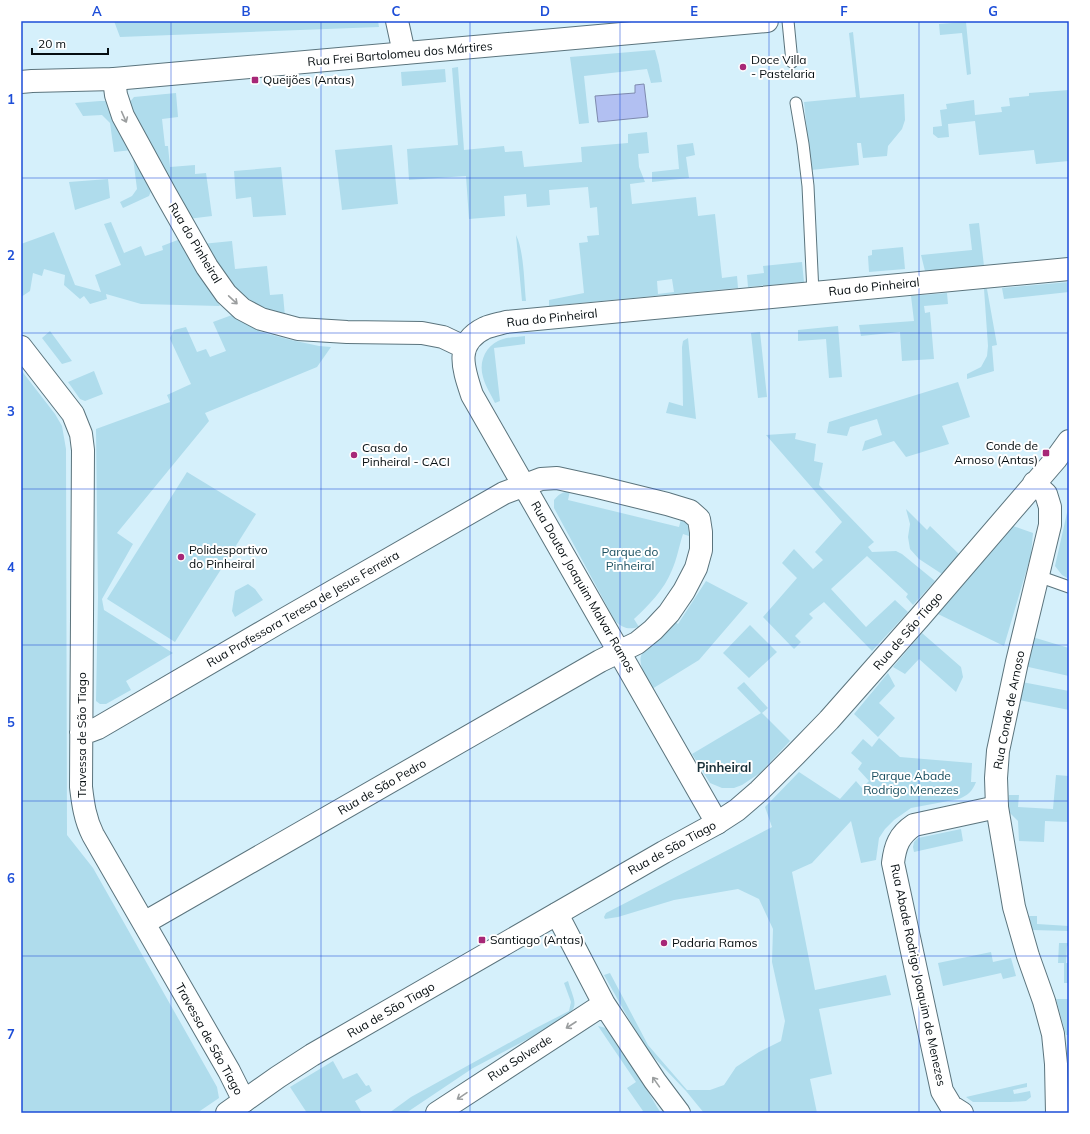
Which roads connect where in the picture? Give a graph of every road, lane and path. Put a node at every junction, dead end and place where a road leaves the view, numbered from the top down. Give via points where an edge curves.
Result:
1 (397, 21) edge
2 (767, 21) edge
3 (788, 21) edge
4 (404, 53) junction
5 (792, 62) dead end
6 (114, 79) junction
7 (25, 80) edge
8 (796, 103) dead end
9 (1069, 269) edge
10 (813, 293) junction
11 (21, 347) edge
12 (464, 347) junction
13 (1069, 441) edge
14 (1034, 483) junction
15 (524, 485) junction
16 (1038, 576) junction
17 (1069, 586) edge
18 (620, 652) junction
19 (81, 732) junction
20 (997, 807) junction
21 (717, 823) junction
22 (557, 914) junction
23 (144, 923) junction
24 (604, 1004) junction
25 (236, 1107) edge
26 (437, 1113) edge
27 (679, 1113) edge
28 (962, 1113) edge
29 (1057, 1113) edge

1 - 4 street
2 - 4 street, Rua Frei Bartolomeu dos Mártires
3 - 5 lane
4 - 6 street, Rua Frei Bartolomeu dos Mártires
6 - 7 street, Rua Frei Bartolomeu dos Mártires
6 -> 12 street, Rua do Pinheiral via 123,116 193,244 226,294 242,309 261,319 298,329 422,333 443,337
8 - 10 lane via 808,186
9 - 10 street, Rua do Pinheiral
10 - 12 street, Rua do Pinheiral via 506,322 486,328 473,336
11 - 19 street, Travessa de São Tiago via 73,414 81,434
12 - 15 street, Rua Doutor Joaquim Malvar Ramos via 465,373 472,395
13 - 14 street
14 - 16 street, Rua Conde de Arnoso via 1046,494 1050,507 1050,525
14 - 21 street, Rua de São Tiago via 829,720 759,791
15 - 18 street, Rua Doutor Joaquim Malvar Ramos
15 - 18 street, Rua Professora Teresa de Jesus Ferreira via 541,479 557,478 668,504 690,511 699,519 701,550 696,568 684,591 653,630
15 - 19 street, Rua Professora Teresa de Jesus Ferreira via 504,493 98,728
16 - 17 lane
16 - 20 street, Rua Conde de Arnoso via 998,751
18 - 21 street, Rua Doutor Joaquim Malvar Ramos
18 - 23 street, Rua de São Pedro via 593,665
19 - 23 street, Travessa de São Tiago via 82,804 87,822
20 - 28 street, Rua Abade Rodrigo Joaquim de Menezes via 914,825 898,840 894,854 893,863 942,1090 951,1106
20 - 29 street, Rua Conde de Arnoso via 1014,907 1053,1034
21 - 22 street, Rua de São Tiago
22 - 24 street
22 - 25 street, Rua de São Tiago via 312,1056
23 - 25 street, Travessa de São Tiago via 236,1085
24 -> 26 street, Rua Solverde
27 -> 24 street

